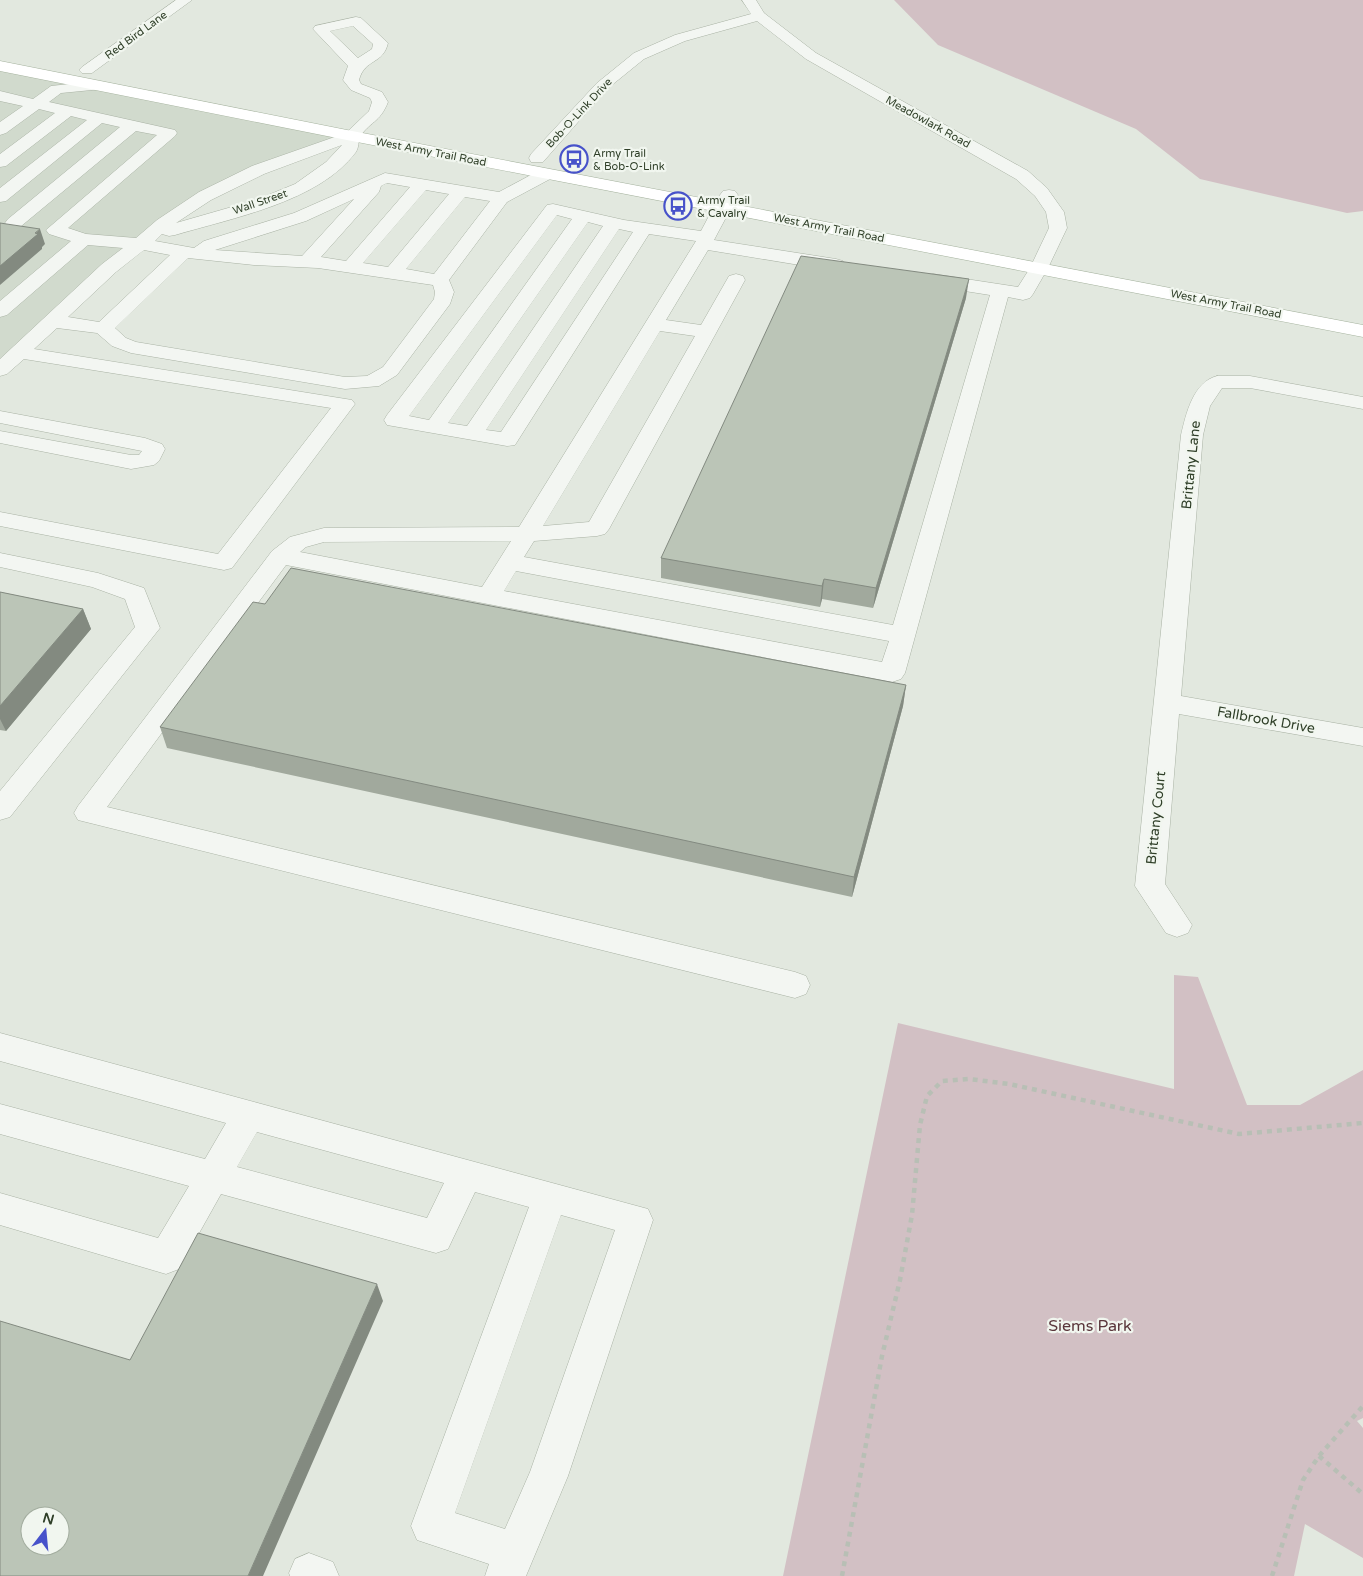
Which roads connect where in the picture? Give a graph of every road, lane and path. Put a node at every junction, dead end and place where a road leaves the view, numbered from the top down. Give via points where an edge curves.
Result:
1 (185, 0) edge
2 (749, 0) edge
3 (759, 16) junction
4 (0, 53) edge
5 (0, 66) edge
6 (357, 66) dead end
7 (87, 70) junction
8 (97, 86) junction
9 (0, 96) edge
10 (36, 104) junction
11 (68, 111) junction
12 (99, 118) junction
13 (133, 126) junction
14 (0, 130) edge
15 (358, 131) junction
16 (537, 158) junction
17 (0, 162) edge
18 (504, 166) junction
19 (546, 174) junction
20 (382, 180) junction
21 (422, 184) junction
22 (461, 191) junction
23 (0, 198) edge
24 (501, 198) junction
25 (726, 201) junction
26 (583, 216) junction
27 (302, 217) junction
28 (7, 222) edge
29 (614, 223) junction
30 (644, 228) junction
31 (55, 230) junction
32 (84, 239) junction
33 (705, 240) junction
34 (144, 241) junction
35 (192, 252) junction
36 (261, 259) junction
37 (307, 261) junction
38 (1042, 261) junction
39 (350, 267) junction
40 (856, 268) edge
41 (393, 273) junction
42 (914, 277) edge
43 (439, 280) junction
44 (736, 280) dead end
45 (1001, 290) junction
46 (0, 312) edge
47 (1363, 315) edge
48 (51, 321) junction
49 (654, 324) junction
50 (103, 328) junction
51 (1363, 331) edge
52 (707, 332) junction
53 (18, 352) junction
54 (0, 370) edge
55 (1363, 403) edge
56 (0, 417) edge
57 (434, 427) junction
58 (87, 433) junction
59 (473, 434) junction
60 (0, 437) edge
61 (70, 450) junction
62 (0, 519) edge
63 (527, 534) junction
64 (280, 556) junction
65 (0, 560) edge
66 (509, 562) junction
67 (489, 596) junction
68 (903, 635) junction
69 (1168, 703) junction
70 (1363, 737) edge
71 (0, 810) edge
72 (1178, 925) dead end
73 (795, 985) dead end
74 (0, 1047) edge
75 (249, 1115) junction
76 (0, 1120) edge
77 (1363, 1123) edge
78 (466, 1174) junction
79 (212, 1177) junction
80 (550, 1197) junction
81 (0, 1209) edge
82 (1363, 1406) edge
83 (1319, 1456) junction
84 (1363, 1494) edge
85 (510, 1564) edge
86 (842, 1576) edge
87 (1272, 1576) edge

1 - 7 street, Red Bird Lane
2 - 3 street, Meadowlark Road
3 - 16 street, Bob-O-Link Drive via 673,40 638,56 602,86
3 - 38 street, Meadowlark Road via 812,56 1022,175 1041,192 1055,212 1058,228
4 - 7 main road, West Army Trail Road
5 - 8 main road, West Army Trail Road
6 - 15 street via 351,80 356,87 376,95 380,102 376,113
7 - 15 main road, West Army Trail Road
8 - 10 street via 57,89
8 - 15 main road, West Army Trail Road
9 - 10 street
10 - 11 street
10 - 14 street
11 - 12 street
11 - 17 street
12 - 13 street
12 - 23 street
13 - 28 street
13 - 31 street via 169,133
15 - 16 main road, West Army Trail Road
15 - 18 main road, West Army Trail Road
15 - 34 street, Wall Street via 258,170 214,192 163,224
15 - 34 street, Wall Street via 349,149 332,166 301,188 262,204
16 - 25 main road, West Army Trail Road
18 - 19 main road, West Army Trail Road
18 - 24 street
19 - 24 street
19 - 25 main road, West Army Trail Road
20 - 21 street
20 - 27 street
20 - 37 street
21 - 22 street
21 - 39 street
22 - 24 street
22 - 41 street
24 - 43 street
25 - 33 street
25 - 38 main road, West Army Trail Road
26 - 29 street
26 - 57 street
26 - 57 street via 553,209 395,420
27 - 35 street
27 - 36 street
28 - 31 street
29 - 30 street
29 - 59 street
30 - 33 street
30 - 59 street via 507,440
31 - 32 street
32 - 34 street
32 - 46 street
33 - 40 street
33 - 49 street
34 - 35 street
34 - 48 street, Wall Street
35 - 36 street
35 - 50 street
36 - 37 street
37 - 39 street
38 - 45 street, Meadowlark Road via 1023,294
38 - 47 main road, West Army Trail Road
38 - 51 main road, West Army Trail Road
39 - 41 street
41 - 43 street
42 - 45 street
43 - 50 street via 444,287 443,300 390,371 372,382 356,384 131,347 111,337
44 - 52 street
45 - 68 street
48 - 50 street
48 - 53 street, Wall Street
49 - 52 street
49 - 63 street
52 - 63 street via 597,529
53 - 54 street, Wall Street
53 - 62 street via 345,404 224,562
55 - 69 street, Brittany Lane via 1250,382 1217,382 1204,394 1198,405 1192,435
56 - 58 street
57 - 59 street
58 - 61 street
58 - 61 street via 146,444 154,449 153,454 142,462
60 - 61 street
63 - 64 street via 324,535 298,542
63 - 66 street
64 - 67 street
64 - 73 street via 88,814
65 - 71 street via 98,580 135,594 148,628
66 - 67 street
66 - 68 street
67 - 68 street via 892,673
69 - 70 street, Fallbrook Drive
69 - 72 street, Brittany Court via 1150,886
74 - 75 street
75 - 78 street
75 - 79 street
76 - 79 street
77 - 86 path via 1239,1134 1010,1084 969,1078 942,1081 927,1096 920,1125 912,1215 882,1356
78 - 79 street via 436,1237
78 - 80 street
79 - 81 street via 166,1257
80 - 85 street via 431,1526
80 - 85 street via 636,1220 548,1476
82 - 83 path
83 - 84 path
83 - 87 path via 1303,1480

